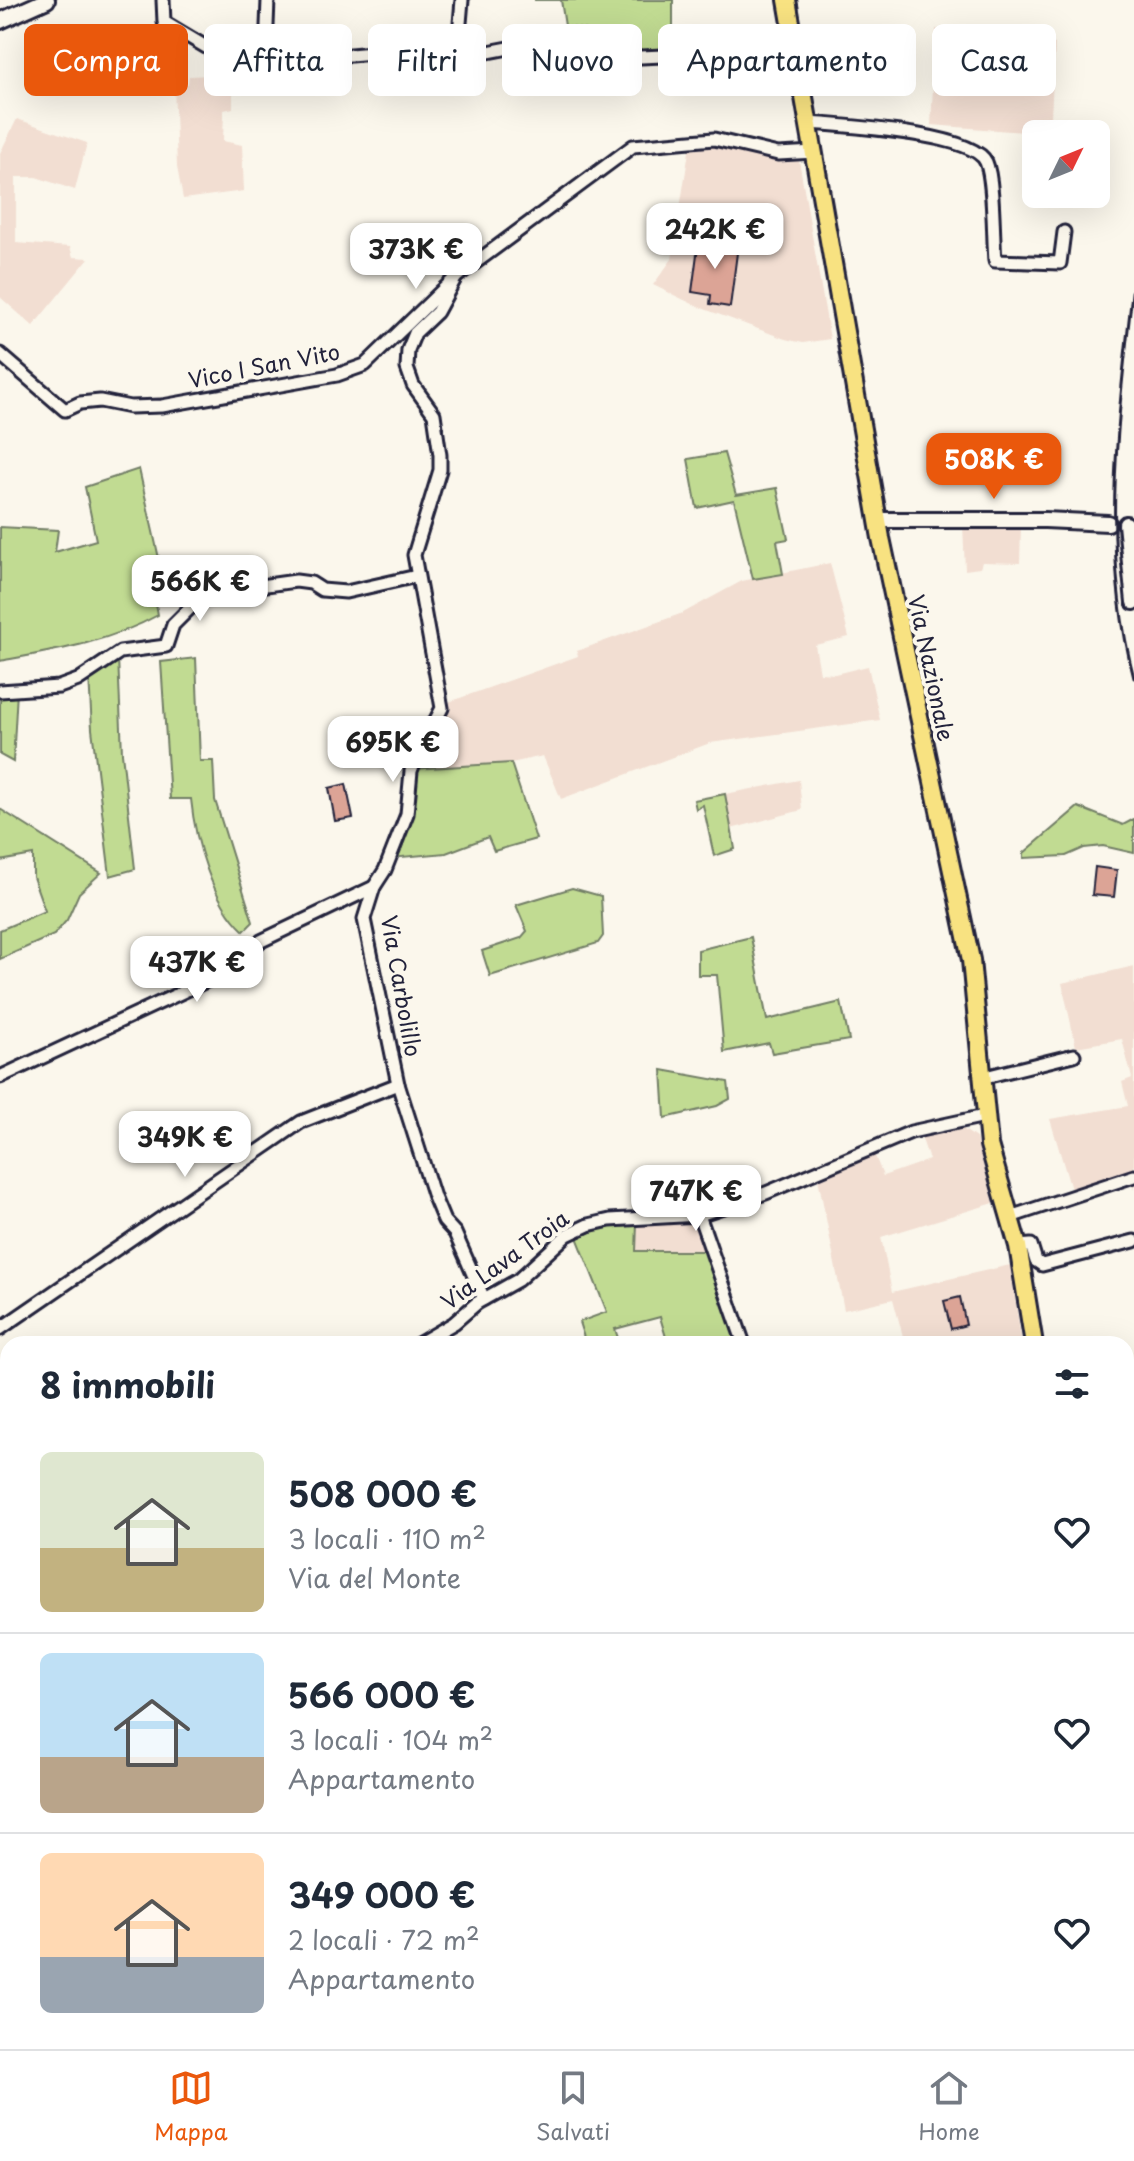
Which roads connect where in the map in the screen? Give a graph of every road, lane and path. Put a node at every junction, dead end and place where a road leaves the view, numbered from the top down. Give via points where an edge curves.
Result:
1 (47, 0) edge
2 (163, 0) edge
3 (268, 0) edge
4 (462, 0) edge
5 (787, 0) edge
6 (0, 21) edge
7 (267, 24) edge
8 (460, 24) edge
9 (792, 24) edge
10 (204, 46) edge
11 (486, 52) edge
12 (658, 56) edge
13 (805, 96) edge
14 (810, 123) junction
15 (815, 152) junction
16 (1064, 232) dead end
17 (456, 277) junction
18 (0, 354) edge
19 (878, 520) junction
20 (1108, 523) dead end
21 (1126, 524) dead end
22 (1132, 573) edge
23 (417, 576) junction
24 (1134, 602) edge
25 (0, 691) edge
26 (374, 887) junction
27 (1074, 1055) dead end
28 (0, 1077) edge
29 (981, 1078) junction
30 (398, 1084) junction
31 (985, 1116) junction
32 (1134, 1176) edge
33 (699, 1215) junction
34 (1010, 1217) junction
35 (1134, 1241) edge
36 (1018, 1246) junction
37 (484, 1299) junction
38 (0, 1329) edge
39 (432, 1336) edge
40 (741, 1336) edge
41 (1033, 1336) edge

1 - 6 street
2 - 10 street via 164,22
3 - 7 street
4 - 8 street
5 - 9 main road, Via Nazionale
11 - 12 street via 558,45
13 - 14 main road, Via Nazionale
14 - 15 main road, Via Nazionale
14 - 16 street via 945,139 973,148 987,164 995,261 1060,263
15 - 17 street, Vico I San Vito via 778,154 714,139 633,146
15 - 19 main road, Via Nazionale
17 - 18 street, Vico I San Vito via 365,365 337,375 162,406 100,401 65,410
17 - 23 street, Via Carbolillo via 408,350 413,385 434,414 440,455 440,470 415,545
19 - 20 street
19 - 29 main road, Via Nazionale via 971,960
21 - 22 street
22 - 24 street
23 - 25 street via 346,592 296,581 216,592 201,597 173,625 166,646 120,652 59,687
23 - 26 street, Via Carbolillo via 442,708 411,771 407,814
26 - 28 street via 261,941 219,975
26 - 30 street, Via Carbolillo via 364,919
27 - 29 street
29 - 31 main road, Via Nazionale
30 - 37 street, Via Carbolillo via 434,1197
30 - 38 street via 301,1122
31 - 33 street, Via Lava Troia via 911,1132
31 - 34 main road, Via Nazionale
32 - 34 street
33 - 37 street, Via Lava Troia via 588,1225 567,1235 518,1280
33 - 40 street
34 - 36 main road, Via Nazionale
35 - 36 street via 1042,1265 1031,1245
36 - 41 main road, Via Nazionale
37 - 39 street, Via Lava Troia

